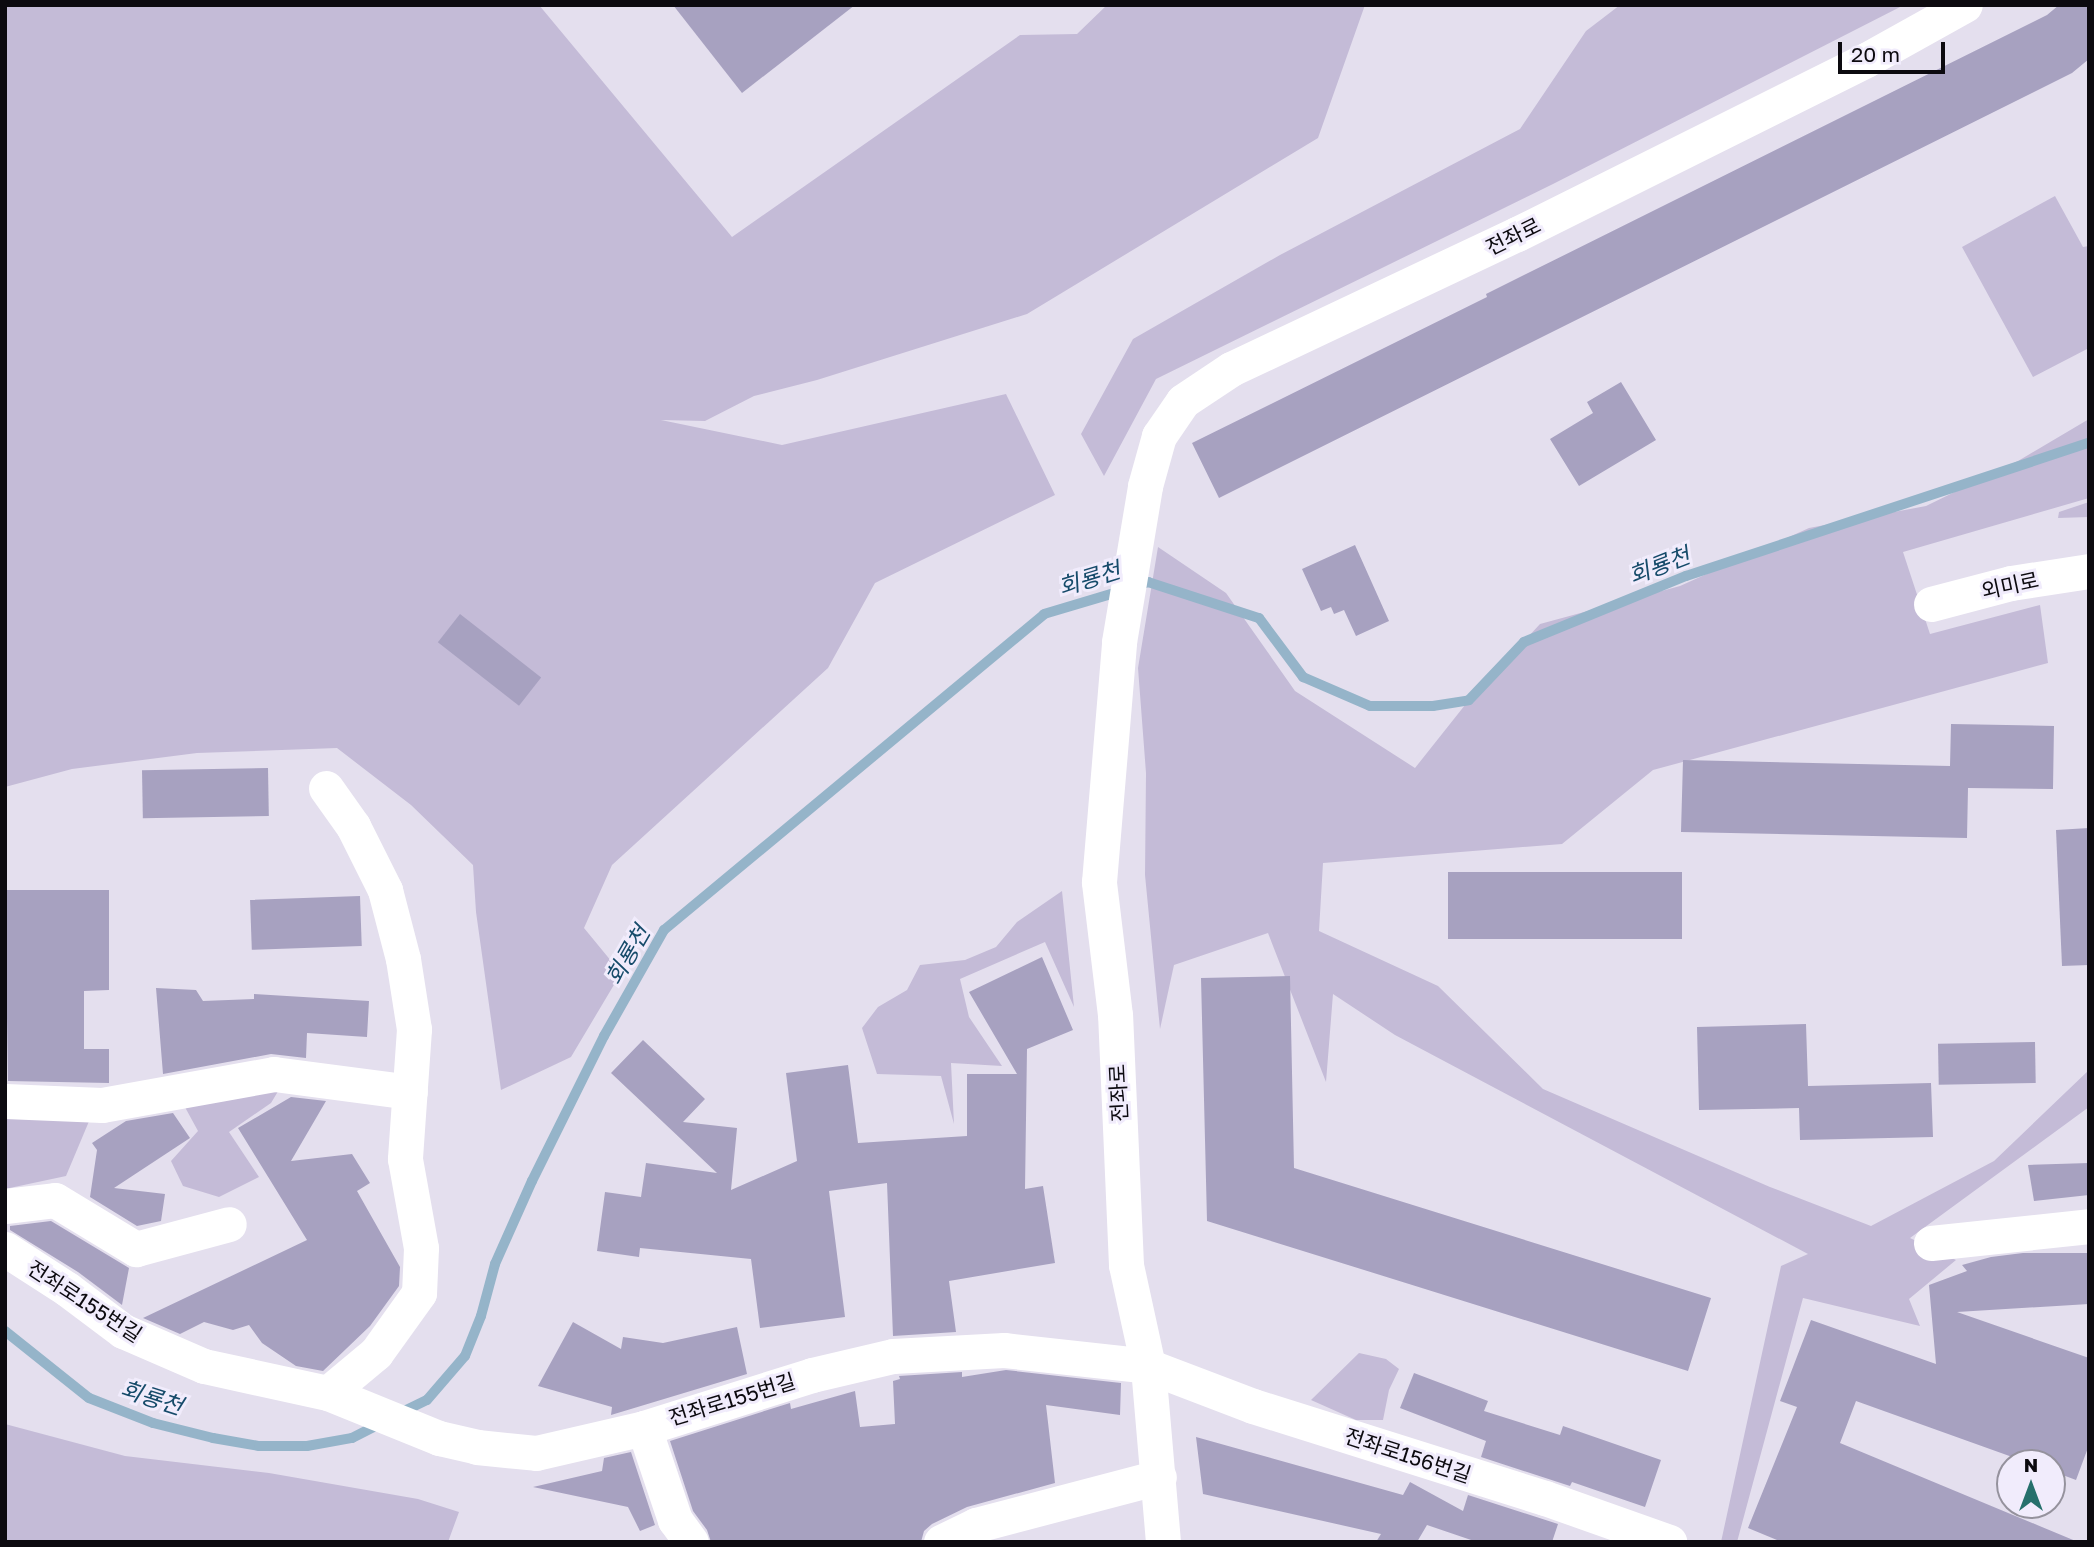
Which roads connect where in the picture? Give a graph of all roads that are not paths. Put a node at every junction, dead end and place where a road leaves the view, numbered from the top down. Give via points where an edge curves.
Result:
1 (1965, 5) edge
2 (2089, 572) edge
3 (1931, 604) dead end
4 (326, 788) dead end
5 (410, 1091) junction
6 (5, 1101) edge
7 (5, 1206) edge
8 (229, 1224) dead end
9 (2089, 1226) edge
10 (1931, 1243) dead end
11 (5, 1249) edge
12 (1148, 1366) junction
13 (328, 1393) junction
14 (644, 1427) junction
15 (1160, 1477) junction
16 (691, 1542) edge
17 (941, 1542) edge
18 (1163, 1542) edge
19 (1669, 1542) edge

1 - 12 street, 전좌로 via 1866,60 1529,228 1231,369 1183,401 1160,436 1145,486 1119,642 1099,882 1115,1015 1126,1265
2 - 3 street, 외미로 via 2011,583
4 - 5 street via 353,826 385,890 403,958 414,1029
5 - 6 street via 274,1074 102,1105
5 - 13 street via 405,1159 421,1248 419,1293 376,1353
7 - 8 street via 55,1200 136,1250
9 - 10 street
11 - 13 street, 전좌로155번길 via 123,1331 204,1366
12 - 14 street, 전좌로155번길 via 1004,1350 893,1356 813,1375
12 - 15 street, 전좌로
12 - 19 street, 전좌로156번길 via 1253,1406
13 - 14 street, 전좌로155번길 via 439,1438 477,1447 536,1453
14 - 16 street via 675,1520
15 - 17 street via 976,1525
15 - 18 street, 전좌로

